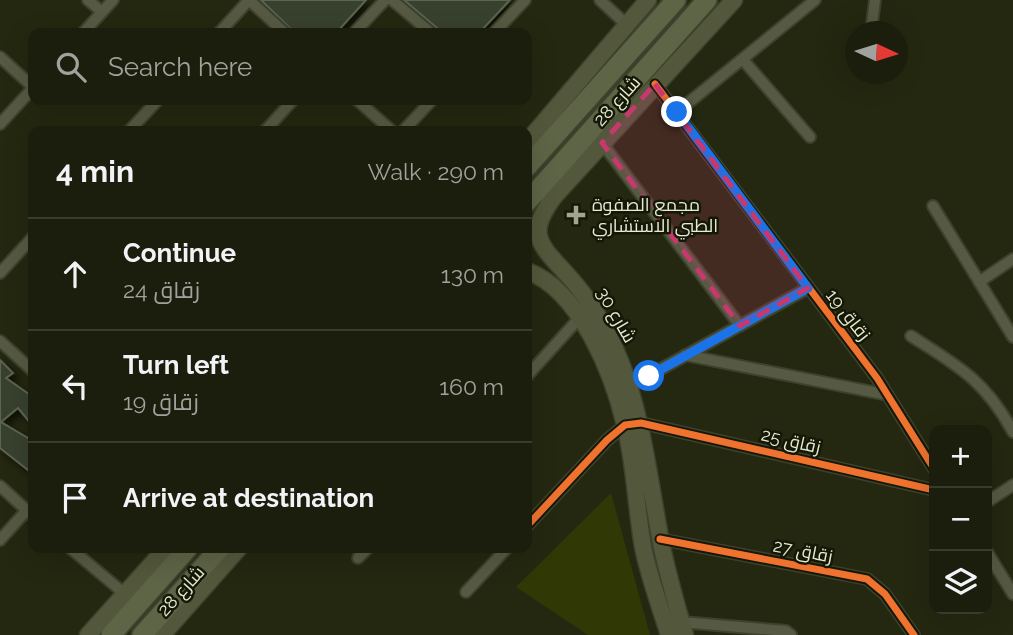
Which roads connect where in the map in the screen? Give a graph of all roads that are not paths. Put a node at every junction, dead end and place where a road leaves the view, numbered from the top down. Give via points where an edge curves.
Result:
1 (89, 0) edge
2 (113, 0) edge
3 (249, 0) edge
4 (385, 0) edge
5 (393, 0) edge
6 (525, 0) edge
7 (600, 0) edge
8 (648, 0) edge
9 (676, 0) edge
10 (708, 0) edge
11 (734, 0) edge
12 (815, 0) edge
13 (875, 0) edge
14 (102, 12) junction
15 (658, 20) junction
16 (872, 21) edge
17 (627, 25) junction
18 (88, 28) edge
19 (224, 28) edge
20 (280, 28) edge
21 (359, 28) edge
22 (424, 28) edge
23 (499, 28) edge
24 (676, 34) junction
25 (0, 57) edge
26 (744, 61) junction
27 (28, 82) edge
28 (655, 84) junction
29 (28, 93) edge
30 (153, 105) edge
31 (288, 105) edge
32 (363, 105) edge
33 (427, 105) edge
34 (677, 112) junction
35 (0, 124) edge
36 (553, 124) junction
37 (134, 126) edge
38 (270, 126) edge
39 (386, 126) edge
40 (408, 126) edge
41 (810, 137) dead end
42 (532, 139) edge
43 (589, 149) junction
44 (532, 159) edge
45 (556, 194) junction
46 (532, 198) edge
47 (933, 206) dead end
48 (532, 221) edge
49 (28, 242) edge
50 (1013, 259) edge
51 (0, 273) edge
52 (532, 274) edge
53 (979, 282) junction
54 (808, 288) junction
55 (592, 306) junction
56 (579, 318) junction
57 (740, 326) junction
58 (911, 335) dead end
59 (1013, 337) edge
60 (0, 341) edge
61 (685, 355) junction
62 (28, 366) edge
63 (532, 370) edge
64 (630, 386) junction
65 (888, 395) junction
66 (633, 424) junction
67 (1013, 432) edge
68 (929, 461) edge
69 (1013, 485) edge
70 (0, 486) edge
71 (929, 489) edge
72 (992, 499) edge
73 (28, 511) edge
74 (28, 515) edge
75 (532, 521) edge
76 (660, 539) junction
77 (0, 540) edge
78 (77, 553) edge
79 (162, 553) edge
80 (184, 553) edge
81 (216, 553) edge
82 (235, 553) edge
83 (363, 553) edge
84 (502, 553) edge
85 (358, 558) dead end
86 (992, 560) edge
87 (466, 592) dead end
88 (125, 594) junction
89 (1013, 594) edge
90 (683, 629) edge
91 (88, 635) edge
92 (111, 635) edge
93 (142, 635) edge
94 (162, 635) edge
95 (669, 635) edge
96 (792, 635) edge
97 (914, 635) edge

1 - 14 street
2 - 14 street
3 - 19 street
3 - 20 street
4 - 21 street
5 - 22 street
6 - 23 street
7 - 17 street
8 - 17 main road
9 - 15 highway, شارع 28
10 - 24 highway, شارع 28
11 - 28 main road
12 - 26 street
13 - 16 street
14 - 18 street
15 - 24 highway
15 - 36 highway, شارع 28
17 - 36 main road
24 - 43 highway, شارع 28
25 - 27 street
26 - 34 street
26 - 41 street
28 - 34 street, زقاق 19
28 - 43 main road
29 - 35 street
30 - 37 street
31 - 38 street
32 - 39 street
33 - 40 street
34 - 54 street, زقاق 19
36 - 42 main road
36 - 44 highway, شارع 28
43 - 45 main road
43 - 46 highway, شارع 28
43 - 57 street
45 - 48 main road
45 - 55 main road, شارع 30 via 539,218 537,234 546,252
47 - 53 street
49 - 51 street
50 - 53 street
52 - 56 main road, شارع 30 via 557,289
53 - 59 street
54 - 57 street
54 - 65 street, زقاق 19
55 - 56 street
55 - 64 main road, شارع 30
56 - 63 street
56 - 66 main road, شارع 30
57 - 61 street
58 - 67 street via 971,374 987,390
60 - 62 street
61 - 64 street
61 - 65 street
64 - 66 main road, شارع 30
65 - 68 street, زقاق 19
66 - 71 street, زقاق 25
66 - 75 street via 604,443
66 - 76 main road, شارع 30
66 - 95 main road, شارع 30 via 644,550
69 - 72 street
70 - 73 street
74 - 77 street
76 - 90 main road, شارع 30
76 - 97 street, زقاق 27 via 867,579 885,594
78 - 88 street
79 - 88 main road
80 - 92 highway, شارع 28
81 - 93 highway, شارع 28
82 - 94 main road
83 - 85 street
84 - 87 street
86 - 89 street
88 - 91 main road
90 - 96 street via 786,631

